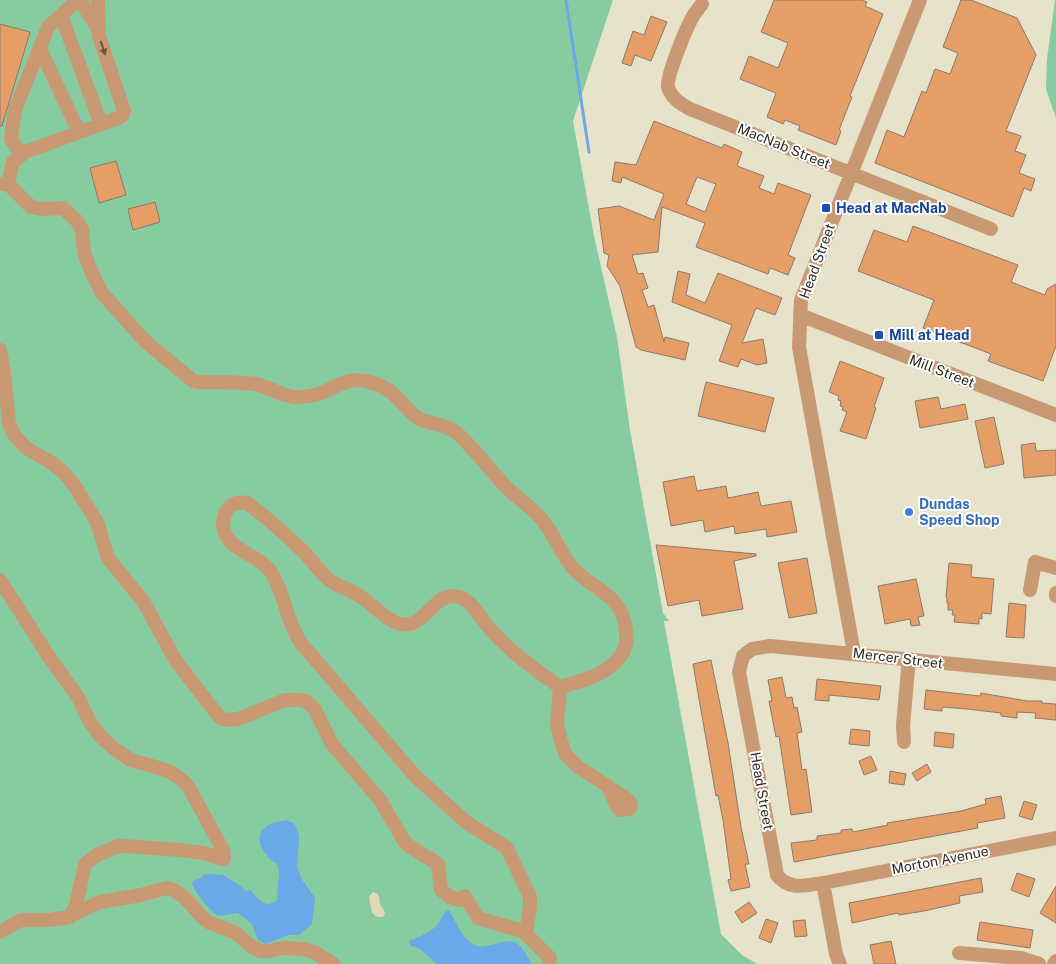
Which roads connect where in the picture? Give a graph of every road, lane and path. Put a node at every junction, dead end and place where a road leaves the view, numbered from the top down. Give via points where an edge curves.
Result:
1 (79, 0) edge
2 (98, 0) edge
3 (920, 0) edge
4 (702, 4) dead end
5 (61, 15) junction
6 (98, 29) junction
7 (40, 49) junction
8 (101, 124) junction
9 (80, 132) junction
10 (26, 152) junction
11 (851, 172) junction
12 (4, 184) edge
13 (991, 228) dead end
14 (800, 315) junction
15 (0, 350) edge
16 (1056, 415) edge
17 (1056, 568) edge
18 (0, 580) edge
19 (1030, 590) dead end
20 (854, 653) junction
21 (743, 656) joint
22 (909, 660) junction
23 (1056, 674) edge
24 (565, 686) junction
25 (904, 742) dead end
26 (608, 787) dead end
27 (1056, 838) edge
28 (823, 883) junction
29 (70, 916) junction
30 (21, 920) junction
31 (0, 921) edge
32 (0, 932) edge
33 (526, 934) junction
34 (959, 953) dead end
35 (552, 962) edge
36 (333, 964) edge
37 (840, 964) edge
38 (1039, 964) edge

1 - 5 street
1 - 6 street
2 - 6 street
3 - 11 street, Head Street
4 - 11 street, MacNab Street via 686,30 670,75 668,86 678,102
5 - 7 street via 48,27
5 - 8 street
6 -> 8 street via 124,111 122,116
7 - 9 street
7 - 10 street via 15,110 11,130 15,147
8 - 9 street
9 - 10 street
10 - 12 street via 13,162
11 - 13 street, MacNab Street
11 - 14 street, Head Street via 807,283
12 - 24 street via 31,207 63,208 77,221 84,234 84,252 102,293 144,341 193,381 255,384 287,396 302,397 320,394 352,380 364,380 392,392 419,418 457,433 508,489 540,517 576,572 610,596 620,609 626,634 620,656 595,676
14 - 16 street, Mill Street
14 - 20 street, Head Street via 798,347
15 - 33 street via 10,423 15,436 26,448 52,463 74,485 97,522 108,558 143,601 176,661 220,718 238,719 285,700 307,702 314,708 332,744 380,800 406,844 438,864 441,890 460,900 465,896 478,918
17 - 19 street via 1034,562
18 - 29 street via 101,736 131,760 169,772 182,780 224,854 223,859 182,850 124,846 107,850 85,864 76,905
20 - 21 street, Mercer Street via 770,646 752,649
20 - 22 street, Mercer Street
21 - 28 street, Head Street via 739,672 777,875 783,883 792,886
22 - 23 street, Mercer Street
22 - 25 street
24 - 26 street via 558,701 557,724 563,750 577,766
24 - 33 street via 497,637 464,599 448,597 420,620 398,624 356,593 331,581 296,544 247,503 238,502 226,510 223,521 227,538 270,571 301,643 415,776 466,822 507,848 530,897
27 - 28 street, Morton Avenue
28 - 37 street
29 - 30 street
29 - 36 street via 100,902 166,888 184,897 204,919 236,933 252,947 261,951 303,949
30 - 31 street
30 - 32 street
33 - 35 street
34 - 38 street via 1021,958

